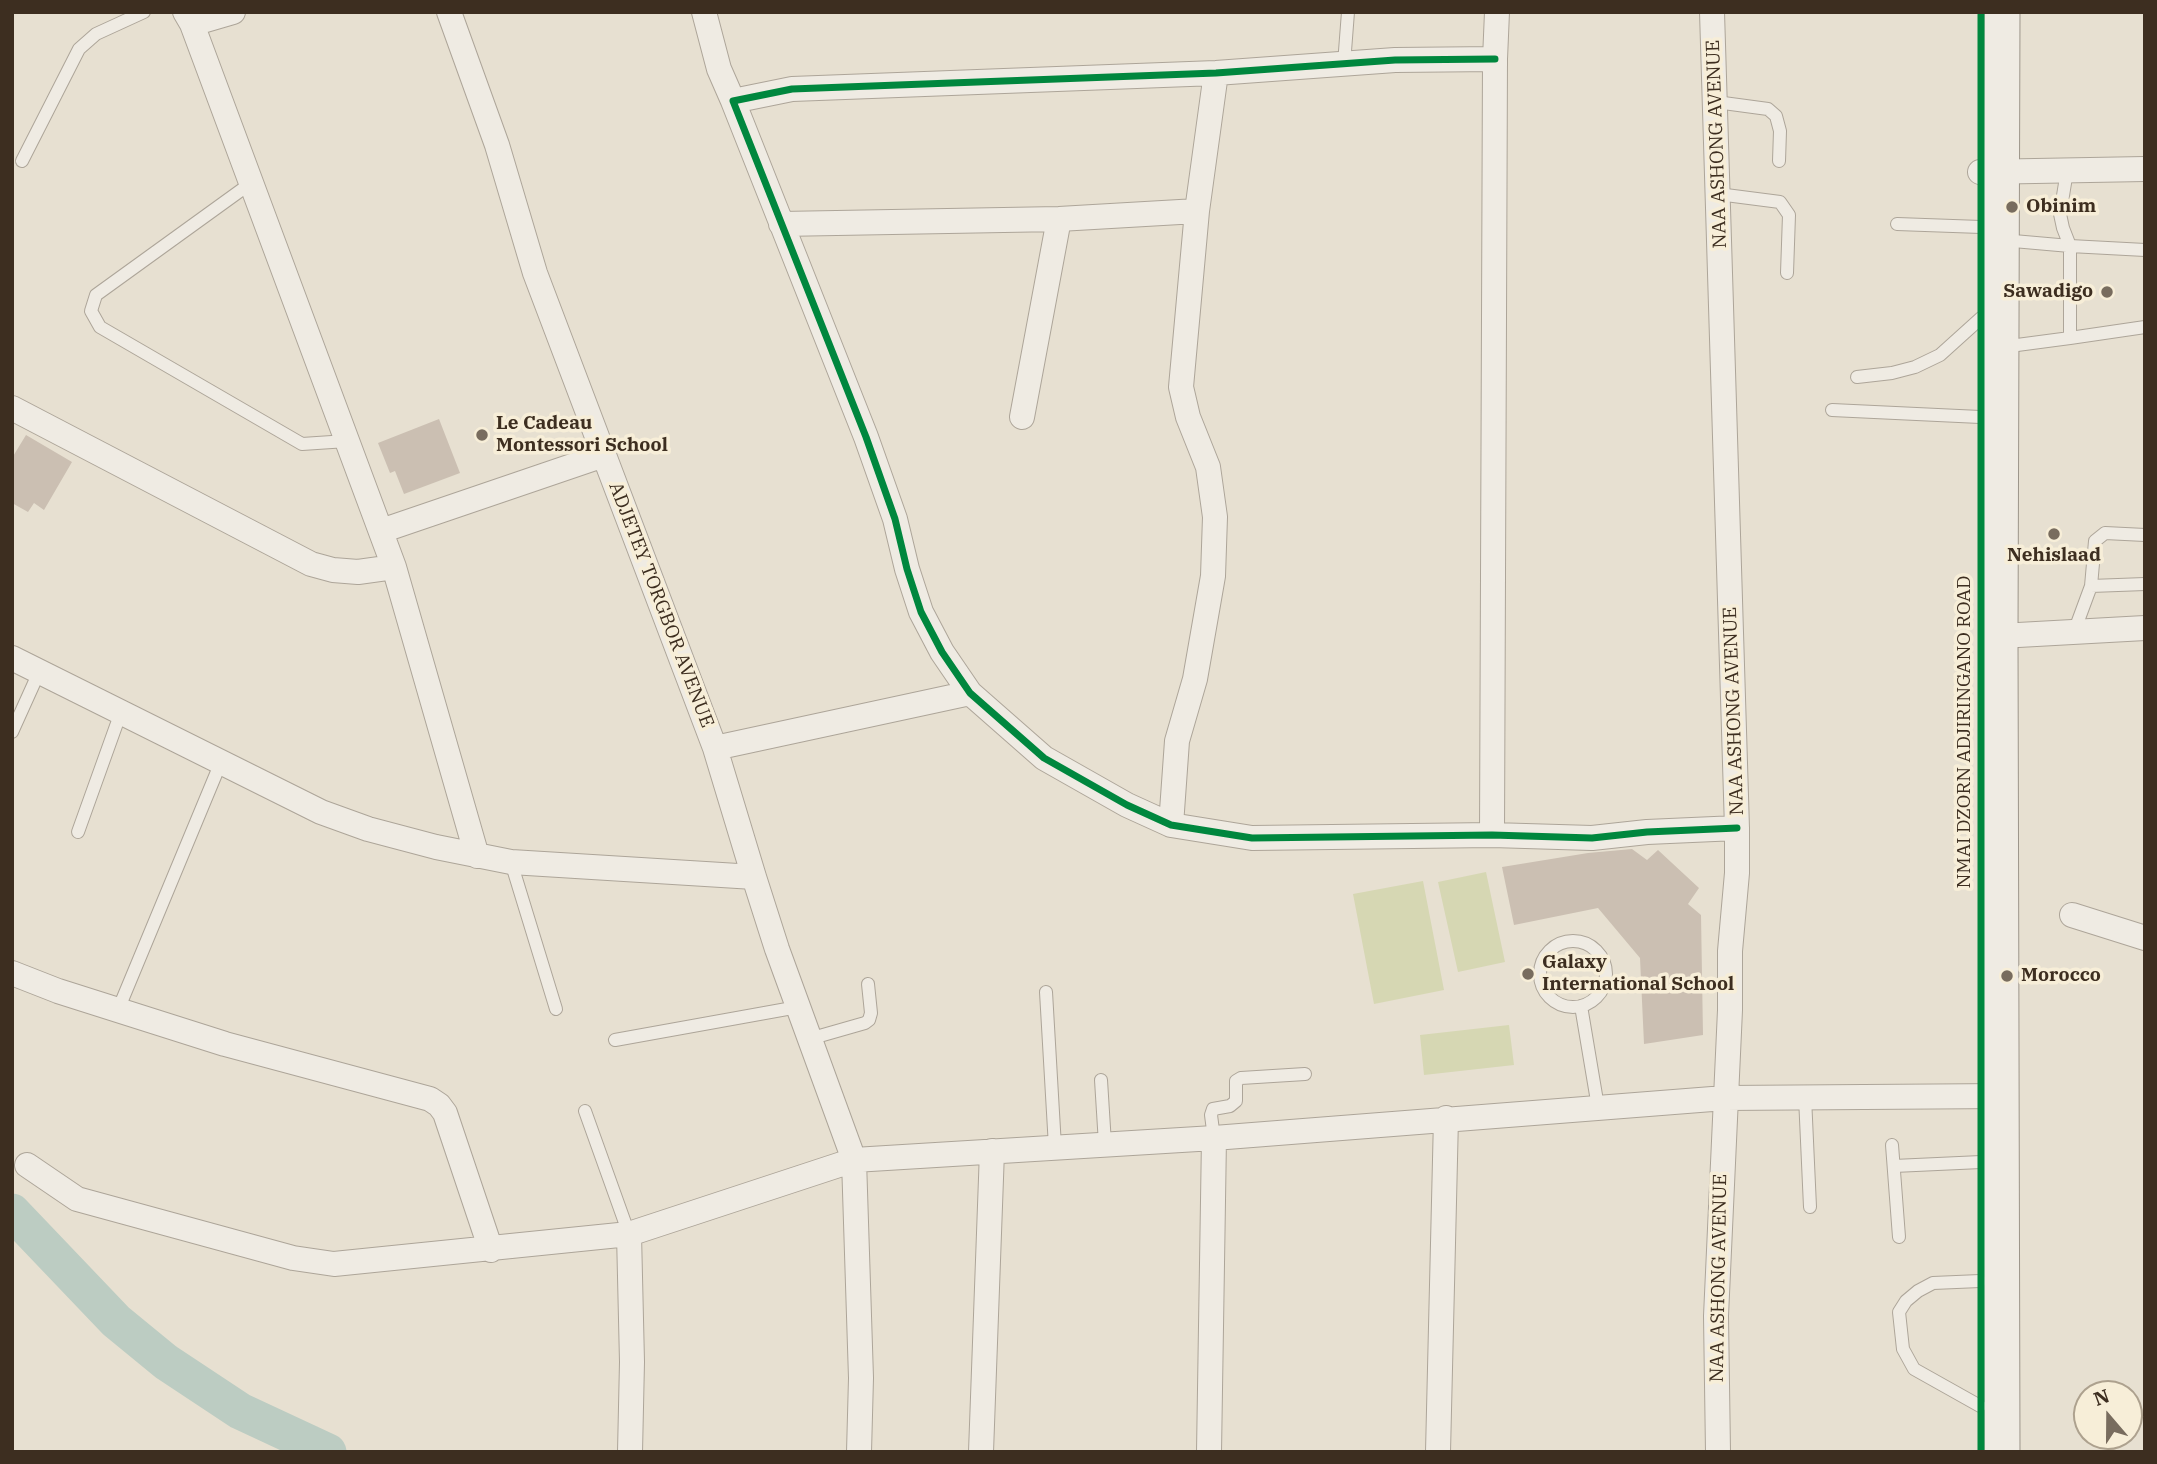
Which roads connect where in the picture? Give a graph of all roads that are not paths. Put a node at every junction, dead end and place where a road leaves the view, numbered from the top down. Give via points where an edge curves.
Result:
1 (144, 12) edge
2 (233, 12) edge
3 (450, 12) edge
4 (704, 12) edge
5 (1348, 12) edge
6 (1497, 12) edge
7 (1712, 12) edge
8 (1981, 12) edge
9 (2002, 12) edge
10 (188, 18) edge
11 (1495, 59) junction
12 (1344, 64) junction
13 (1216, 73) junction
14 (733, 101) junction
15 (1716, 102) junction
16 (22, 161) dead end
17 (1779, 162) dead end
18 (2145, 169) edge
19 (2067, 171) junction
20 (1991, 172) junction
21 (251, 183) junction
22 (1718, 194) junction
23 (1197, 211) junction
24 (1059, 219) junction
25 (781, 224) junction
26 (1897, 224) dead end
27 (1991, 233) junction
28 (2070, 246) junction
29 (2145, 250) edge
30 (1787, 273) dead end
31 (1980, 318) junction
32 (2145, 327) edge
33 (2070, 338) junction
34 (2001, 347) junction
35 (1857, 377) dead end
36 (12, 408) edge
37 (1832, 410) dead end
38 (1022, 417) dead end
39 (1980, 418) junction
40 (347, 441) junction
41 (604, 455) junction
42 (380, 531) junction
43 (2145, 535) edge
44 (394, 567) junction
45 (2145, 584) edge
46 (2091, 586) junction
47 (2145, 628) edge
48 (2074, 632) junction
49 (2000, 636) junction
50 (12, 658) edge
51 (40, 670) junction
52 (970, 693) junction
53 (121, 712) junction
54 (12, 732) edge
55 (715, 748) junction
56 (221, 762) junction
57 (1171, 825) junction
58 (1737, 828) junction
59 (78, 832) dead end
60 (1492, 835) junction
61 (477, 856) junction
62 (511, 862) junction
63 (754, 877) junction
64 (2072, 915) dead end
65 (2145, 938) edge
66 (12, 972) edge
67 (868, 984) dead end
68 (1046, 992) dead end
69 (1581, 1006) junction
70 (798, 1007) junction
71 (556, 1009) dead end
72 (118, 1010) junction
73 (809, 1039) junction
74 (615, 1040) dead end
75 (1305, 1074) dead end
76 (1101, 1080) dead end
77 (1992, 1096) junction
78 (1805, 1097) junction
79 (1725, 1098) junction
80 (1598, 1107) junction
81 (585, 1111) dead end
82 (1446, 1118) junction
83 (1214, 1138) junction
84 (1105, 1144) junction
85 (1892, 1146) dead end
86 (1055, 1147) junction
87 (992, 1152) junction
88 (854, 1160) junction
89 (1981, 1162) junction
90 (27, 1165) dead end
91 (1894, 1166) junction
92 (1810, 1207) dead end
93 (629, 1234) junction
94 (1899, 1237) dead end
95 (491, 1250) junction
96 (1980, 1281) junction
97 (1980, 1406) junction
98 (630, 1452) edge
99 (859, 1452) edge
100 (981, 1452) edge
101 (1209, 1452) edge
102 (1438, 1452) edge
103 (1718, 1452) edge
104 (1981, 1452) edge
105 (2002, 1452) edge

1 - 16 lane via 96,34 79,49
2 - 10 street
3 - 41 street, ADJETEY TORGBOR AVENUE via 497,145 535,273
4 - 14 street
5 - 12 lane
6 - 11 street
7 - 15 street, NAA ASHONG AVENUE
8 - 20 main road, NMAI DZORN ADJIRINGANO ROAD
9 - 20 main road, NMAI DZORN ADJIRINGANO ROAD
10 - 21 street
11 - 12 street
11 - 60 street
12 - 13 street
13 - 14 street via 792,89
13 - 23 street
14 - 25 street
15 - 17 lane via 1768,109 1776,116
15 - 22 street, NAA ASHONG AVENUE
18 - 19 street
19 - 20 street
19 - 28 lane via 2060,214
20 - 27 main road, NMAI DZORN ADJIRINGANO ROAD
21 - 40 street
21 - 40 lane via 96,295 91,311 100,327 302,444
22 - 30 lane via 1780,202 1789,215
22 - 58 street, NAA ASHONG AVENUE
23 - 24 street
23 - 57 street via 1181,387 1208,467 1216,517 1213,576 1195,679 1177,741
24 - 25 street
24 - 38 street
25 - 52 street via 866,437 921,612
26 - 27 lane
27 - 28 lane
27 - 31 main road, NMAI DZORN ADJIRINGANO ROAD
27 - 34 main road, NMAI DZORN ADJIRINGANO ROAD
28 - 29 lane
28 - 33 lane
31 - 35 lane via 1940,355 1892,373
31 - 39 main road, NMAI DZORN ADJIRINGANO ROAD
32 - 33 lane
33 - 34 lane
34 - 49 main road, NMAI DZORN ADJIRINGANO ROAD
36 - 44 street via 311,564 358,572
37 - 39 lane
39 - 77 main road, NMAI DZORN ADJIRINGANO ROAD
40 - 42 street
41 - 42 street
41 - 55 street, ADJETEY TORGBOR AVENUE
42 - 44 street
43 - 46 lane via 2105,533 2098,537
44 - 61 street
45 - 46 lane
46 - 48 lane
47 - 48 street
48 - 49 street
49 - 77 main road, NMAI DZORN ADJIRINGANO ROAD
50 - 51 street
51 - 53 street
51 - 54 lane
52 - 55 street
52 - 57 street via 1044,758
53 - 56 street
53 - 59 lane
55 - 63 street, ADJETEY TORGBOR AVENUE
56 - 61 street via 321,812 368,829
56 - 72 lane
57 - 60 street via 1252,838
58 - 60 street via 1592,838
58 - 79 street, NAA ASHONG AVENUE
61 - 62 street
62 - 63 street
62 - 71 lane
63 - 70 street, ADJETEY TORGBOR AVENUE
64 - 65 street
66 - 72 street
67 - 73 lane via 869,1020
68 - 86 lane
69 - 69 lane via 1598,995 1605,966 1601,956 1585,943 1565,942 1542,961 1541,982 1560,1004
69 - 80 lane
70 - 73 street, ADJETEY TORGBOR AVENUE
70 - 74 lane
72 - 95 street via 430,1099 445,1113
73 - 88 street, ADJETEY TORGBOR AVENUE
75 - 83 lane via 1236,1081 1236,1101 1213,1109
76 - 84 lane
77 - 78 street
77 - 89 main road, NMAI DZORN ADJIRINGANO ROAD
77 - 105 main road, NMAI DZORN ADJIRINGANO ROAD
78 - 79 street
78 - 92 lane
79 - 80 street
79 - 103 street, NAA ASHONG AVENUE via 1716,1316
80 - 82 street
81 - 93 lane
82 - 83 street
82 - 102 street
83 - 84 street
83 - 101 street
84 - 86 street
85 - 91 lane
86 - 87 street
87 - 88 street
87 - 100 street
88 - 93 street
88 - 99 street, ADJETEY TORGBOR AVENUE
89 - 91 lane
89 - 96 main road, NMAI DZORN ADJIRINGANO ROAD
90 - 95 street via 78,1199 293,1258 334,1264
91 - 94 lane
93 - 95 street
93 - 98 street
96 - 97 main road, NMAI DZORN ADJIRINGANO ROAD
96 - 97 lane via 1933,1283 1906,1301 1899,1312 1903,1349 1914,1369
97 - 104 main road, NMAI DZORN ADJIRINGANO ROAD

